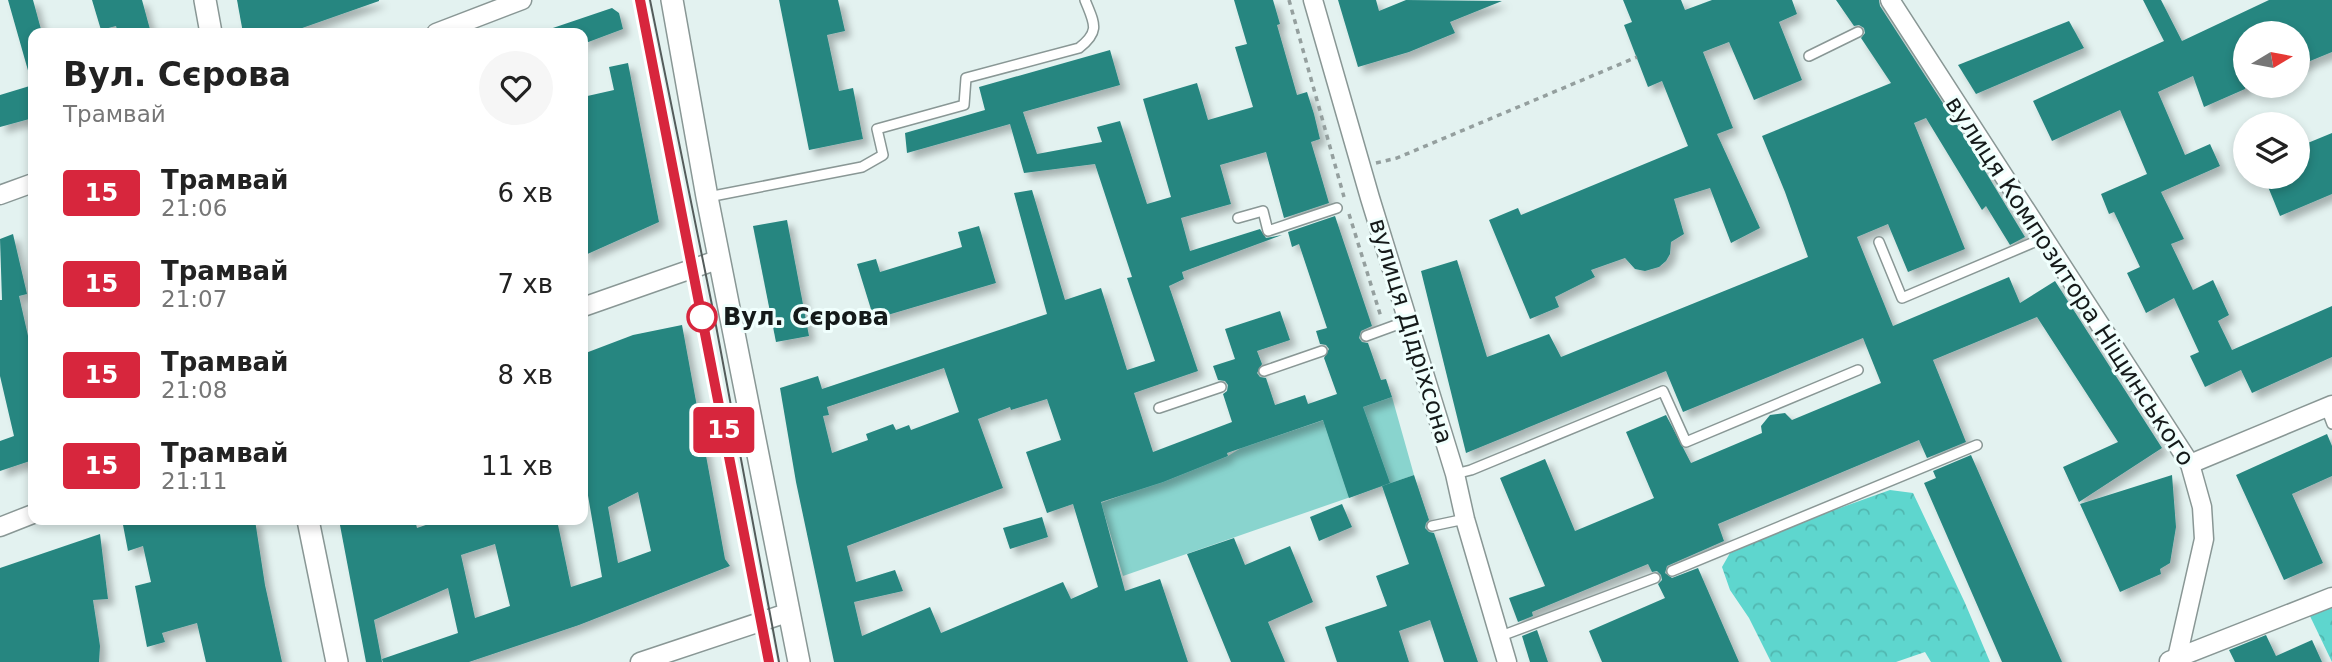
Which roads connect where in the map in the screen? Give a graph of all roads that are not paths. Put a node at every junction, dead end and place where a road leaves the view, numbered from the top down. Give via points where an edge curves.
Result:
1 (205, 0) edge
2 (522, 0) edge
3 (672, 0) edge
4 (1085, 0) edge
5 (1313, 0) edge
6 (1891, 6) edge
7 (210, 28) edge
8 (449, 28) edge
9 (1858, 32) dead end
10 (1809, 56) dead end
11 (28, 185) edge
12 (0, 195) edge
13 (707, 197) junction
14 (1337, 208) dead end
15 (1238, 218) dead end
16 (2044, 238) junction
17 (1879, 242) dead end
18 (720, 259) junction
19 (588, 305) edge
20 (1407, 321) junction
21 (1366, 336) dead end
22 (1322, 351) dead end
23 (1858, 370) dead end
24 (1264, 371) dead end
25 (1221, 387) dead end
26 (1159, 408) dead end
27 (2330, 412) edge
28 (1977, 445) dead end
29 (2190, 464) junction
30 (1455, 474) junction
31 (28, 516) edge
32 (1465, 519) junction
33 (309, 525) edge
34 (1432, 526) dead end
35 (0, 527) edge
36 (1672, 571) dead end
37 (1655, 578) dead end
38 (2332, 597) edge
39 (790, 612) junction
40 (1501, 636) junction
41 (2171, 660) edge
42 (337, 662) edge
43 (640, 662) edge
44 (799, 662) edge
45 (1507, 662) edge

1 - 7 street
2 - 8 street
3 - 13 street
4 - 13 lane via 1095,26 1092,38 1079,48 966,78 964,104 877,128 883,155 862,167
5 - 20 street, вулиця Дідріхсона
6 - 16 street, вулиця Композитора Ніщинського
9 - 10 lane
11 - 12 street
13 - 18 street
14 - 15 lane via 1268,231 1262,211
16 - 17 lane via 1902,298
16 - 29 street, вулиця Композитора Ніщинського
18 - 19 street
18 - 39 street
20 - 21 lane
20 - 30 street, вулиця Дідріхсона
22 - 24 lane
23 - 30 lane via 1686,442 1663,391
25 - 26 lane
27 - 29 street
28 - 36 lane
29 - 41 street, вулиця Композитора Ніщинського via 2202,507 2204,538
30 - 32 street, вулиця Дідріхсона
31 - 35 street
32 - 34 lane
32 - 40 street, вулиця Дідріхсона
33 - 42 street
37 - 40 lane
38 - 41 street
39 - 43 street
39 - 44 street
40 - 45 street, вулиця Дідріхсона

